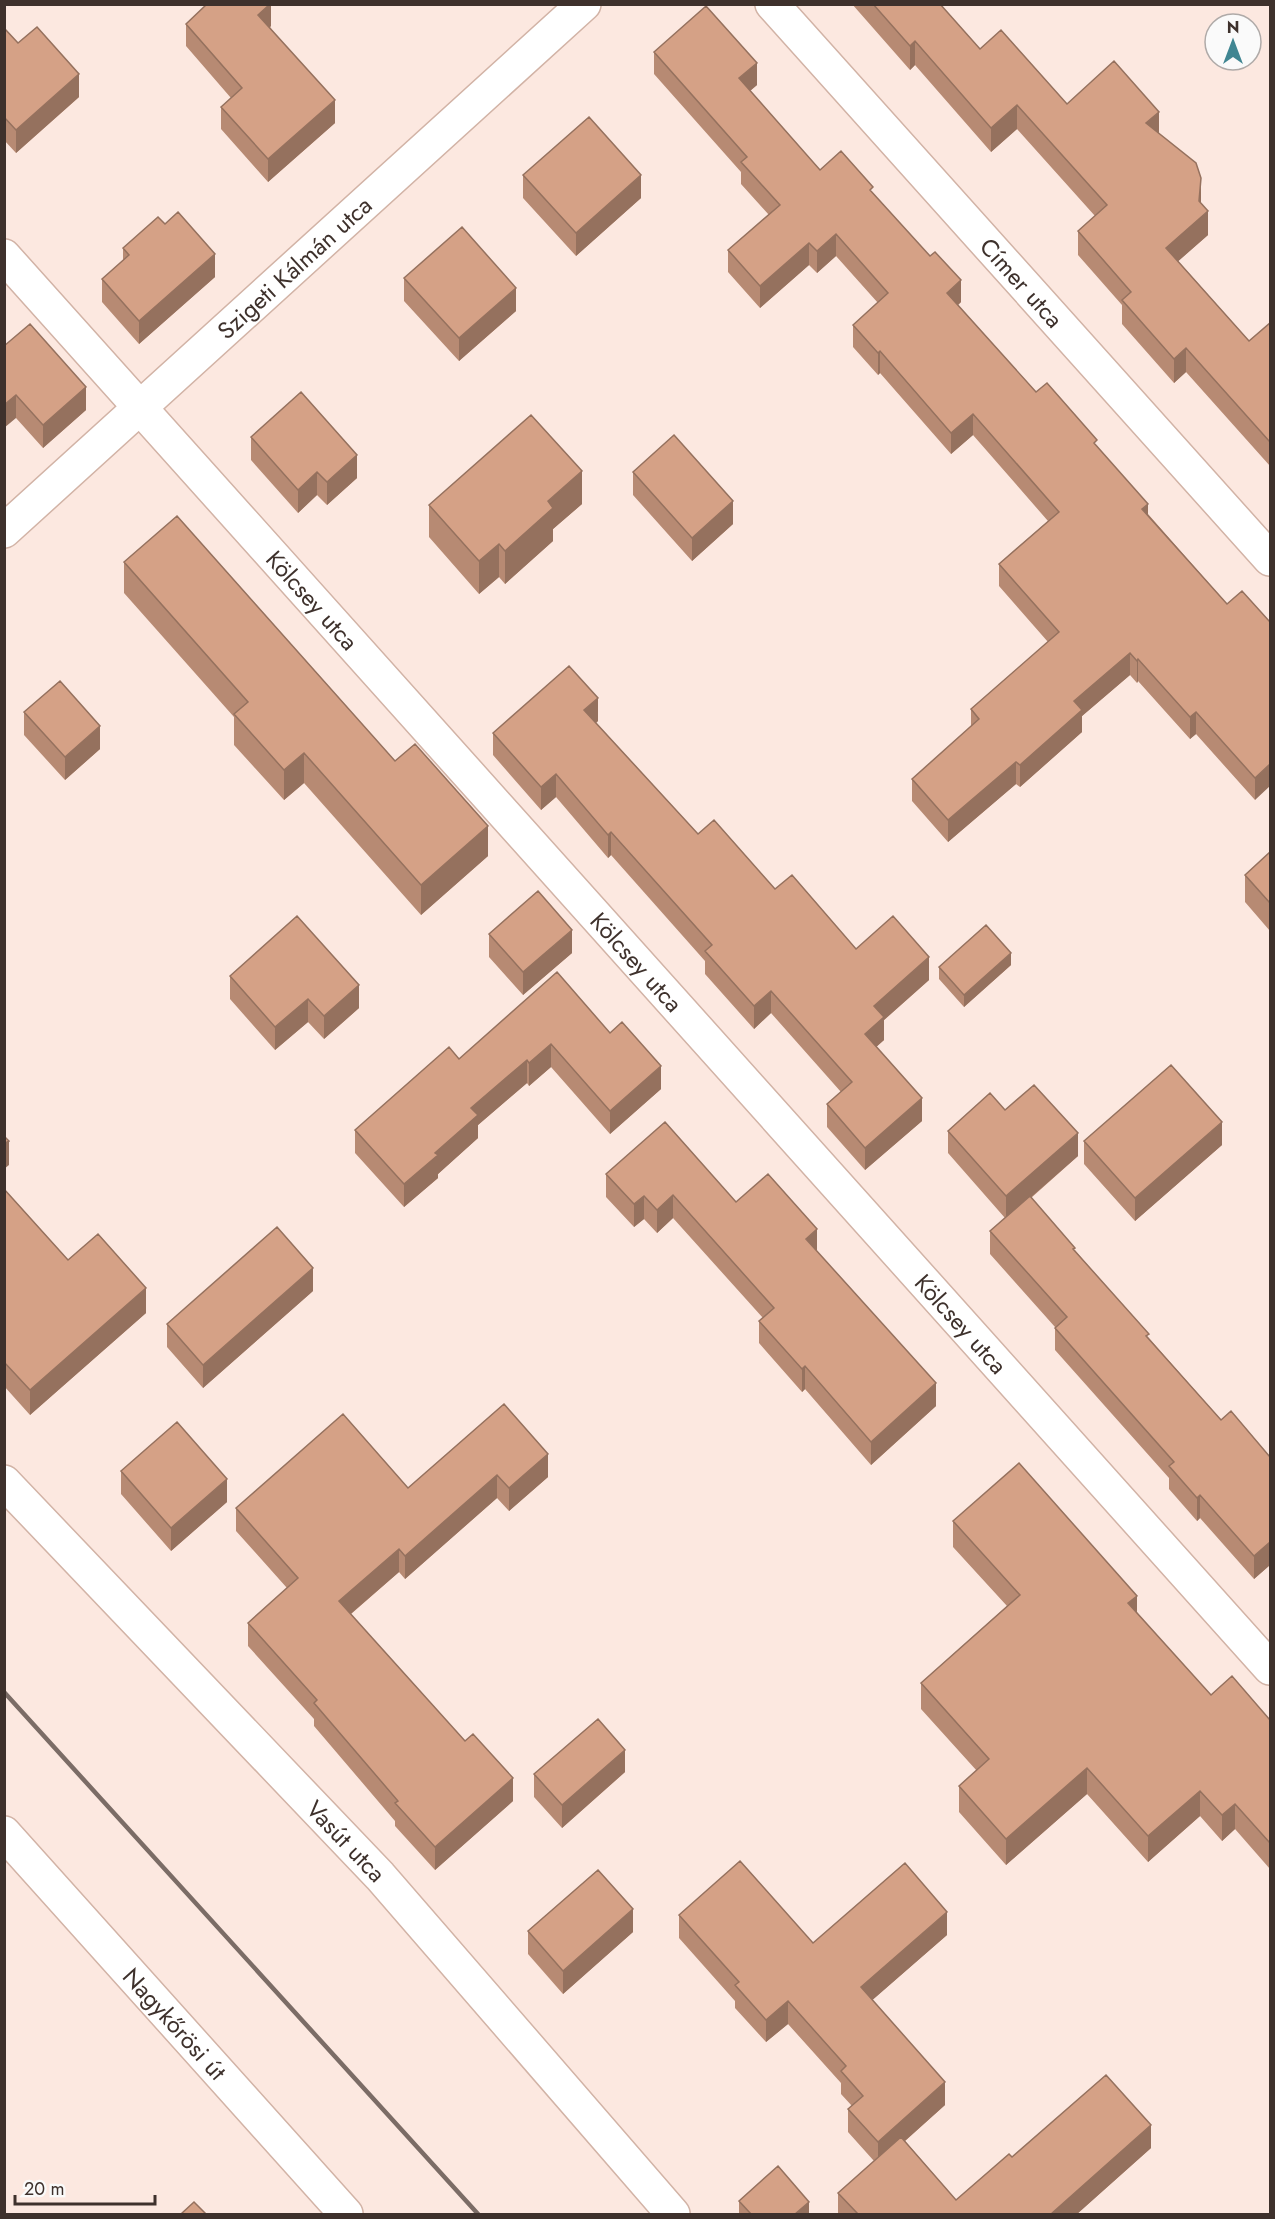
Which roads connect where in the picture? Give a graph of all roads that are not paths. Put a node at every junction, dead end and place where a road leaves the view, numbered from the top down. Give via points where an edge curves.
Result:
1 (584, 4) edge
2 (772, 4) edge
3 (4, 256) edge
4 (141, 407) junction
5 (4, 531) edge
6 (1270, 559) edge
7 (4, 1482) edge
8 (1270, 1668) edge
9 (4, 1833) edge
10 (346, 2214) edge
11 (672, 2214) edge

1 - 4 street, Szigeti Kálmán utca
2 - 6 street, Címer utca
3 - 4 street, Kölcsey utca
4 - 5 street, Szigeti Kálmán utca
4 - 8 street, Kölcsey utca
7 - 11 street, Vasút utca via 380,1876
9 - 10 street, Nagykőrösi út

